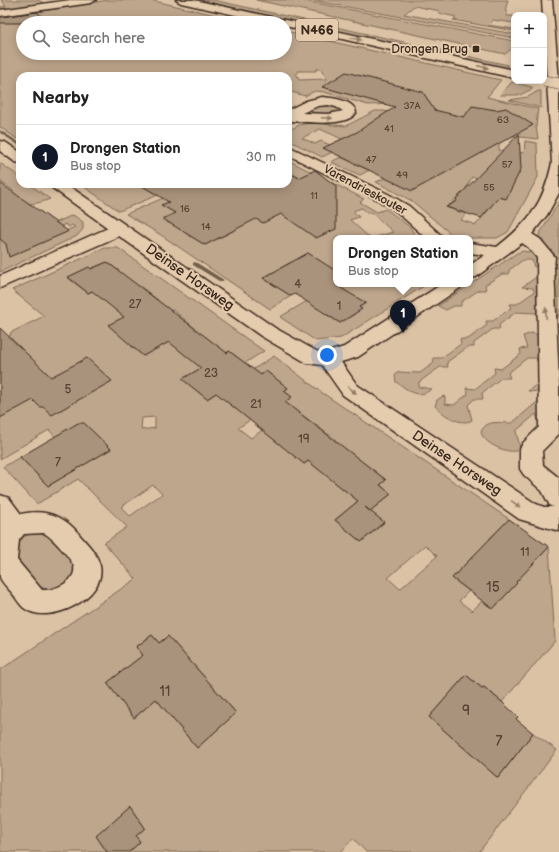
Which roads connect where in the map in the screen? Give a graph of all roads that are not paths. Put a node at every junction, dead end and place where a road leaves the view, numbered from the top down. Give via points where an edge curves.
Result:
1 (91, 0) edge
2 (181, 0) edge
3 (222, 0) edge
4 (548, 0) edge
5 (0, 14) edge
6 (258, 16) edge
7 (289, 16) edge
8 (292, 17) edge
9 (292, 23) edge
10 (511, 69) edge
11 (511, 69) edge
12 (547, 71) edge
13 (559, 74) edge
14 (547, 82) edge
15 (559, 84) edge
16 (0, 145) edge
17 (292, 152) edge
18 (16, 156) edge
19 (62, 188) edge
20 (120, 229) junction
21 (433, 235) edge
22 (522, 235) junction
23 (473, 248) edge
24 (500, 252) junction
25 (473, 271) edge
26 (0, 283) edge
27 (449, 287) edge
28 (328, 359) junction
29 (0, 505) edge
30 (558, 513) edge
31 (16, 526) dead end

1 - 5 main road
2 -> 6 main road, N466
3 - 7 main road, N466
4 - 22 main road via 559,163 557,178 548,202 533,225
8 - 11 main road, N466
9 -> 10 main road, N466
12 - 13 main road
14 - 15 main road, bridge
16 - 18 main road
17 - 21 main road, Varendrieskouter via 383,197 403,209
19 - 20 main road, Deinse Horsweg
20 - 26 main road
20 - 28 main road, Deinse Horsweg via 268,332 314,358
22 - 24 main road
30 -> 22 main road via 550,484 532,469 531,449 550,430 546,257 534,243
23 - 24 main road
24 - 25 main road
27 - 28 main road, Deinse Horsweg via 351,352
28 -> 30 main road, Deinse Horsweg via 350,390 528,512 544,516
29 - 31 main road

